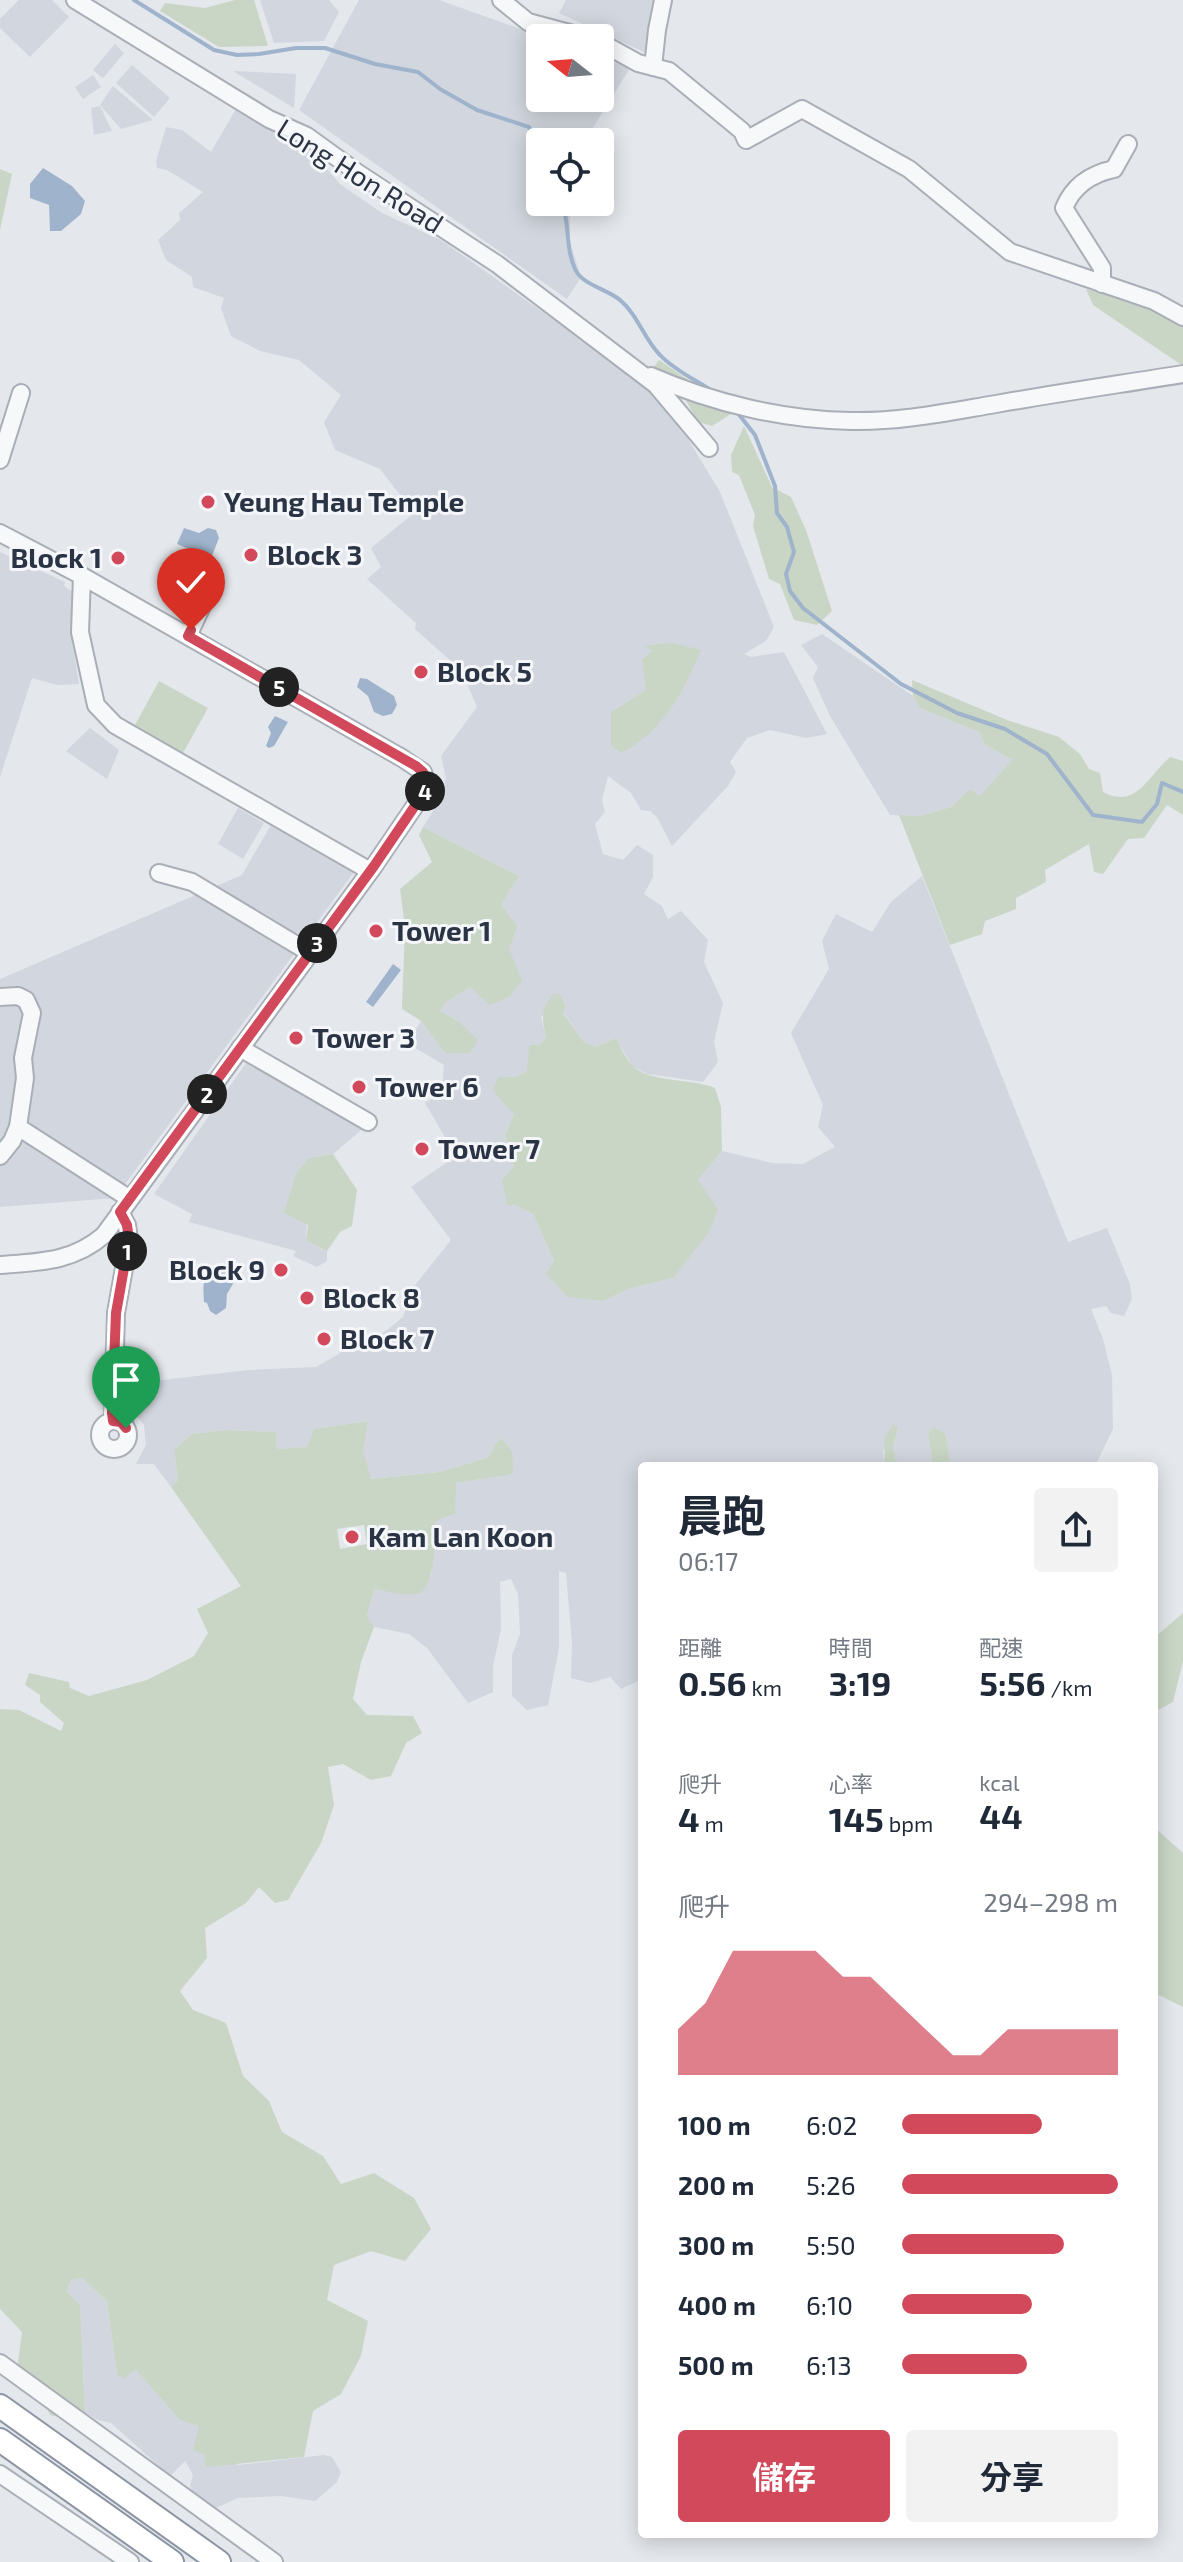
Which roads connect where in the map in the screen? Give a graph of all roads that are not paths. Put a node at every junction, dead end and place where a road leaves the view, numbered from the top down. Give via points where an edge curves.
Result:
1 (75, 0) edge
2 (501, 0) edge
3 (663, 0) edge
4 (536, 24) edge
5 (614, 50) edge
6 (653, 67) junction
7 (1128, 144) dead end
8 (1102, 284) junction
9 (1183, 317) edge
10 (634, 368) junction
11 (1183, 374) edge
12 (21, 393) dead end
13 (709, 448) dead end
14 (0, 460) edge
15 (0, 533) edge
16 (82, 576) junction
17 (202, 606) dead end
18 (188, 636) junction
19 (370, 871) junction
20 (159, 873) dead end
21 (310, 953) junction
22 (0, 997) edge
23 (240, 1048) junction
24 (368, 1122) dead end
25 (18, 1127) junction
26 (0, 1156) edge
27 (125, 1206) junction
28 (0, 1265) edge
29 (113, 1421) dead end
30 (0, 2363) edge
31 (0, 2406) edge
32 (0, 2440) edge
33 (0, 2474) edge
34 (130, 2562) edge
35 (172, 2562) edge
36 (219, 2562) edge
37 (274, 2562) edge

1 - 10 street, Long Hon Road via 269,119 307,136 497,264
2 - 4 street
3 - 6 street
5 - 6 street
6 - 8 street via 669,71 742,131 746,140 802,109 909,169 1010,252
7 - 8 street via 1114,169 1097,173 1071,191 1064,208 1102,268
8 - 9 street
10 - 11 street, Long Hon Road via 739,405 825,420 903,419
10 - 13 street, Long Hon Road via 656,385
12 - 14 street
15 - 16 street
16 - 18 street
16 - 19 street via 80,632 96,705 115,725
17 - 18 street
18 - 19 street via 423,772 427,788
19 - 21 street
20 - 21 street via 192,882
21 - 23 street
22 - 25 street via 26,1000 32,1013
23 - 24 street
23 - 27 street
25 - 26 street
25 - 27 street
27 - 28 street via 96,1242 69,1257
27 - 29 street via 129,1240 116,1313
30 - 37 street
31 - 36 highway
32 - 35 highway
33 - 34 street

